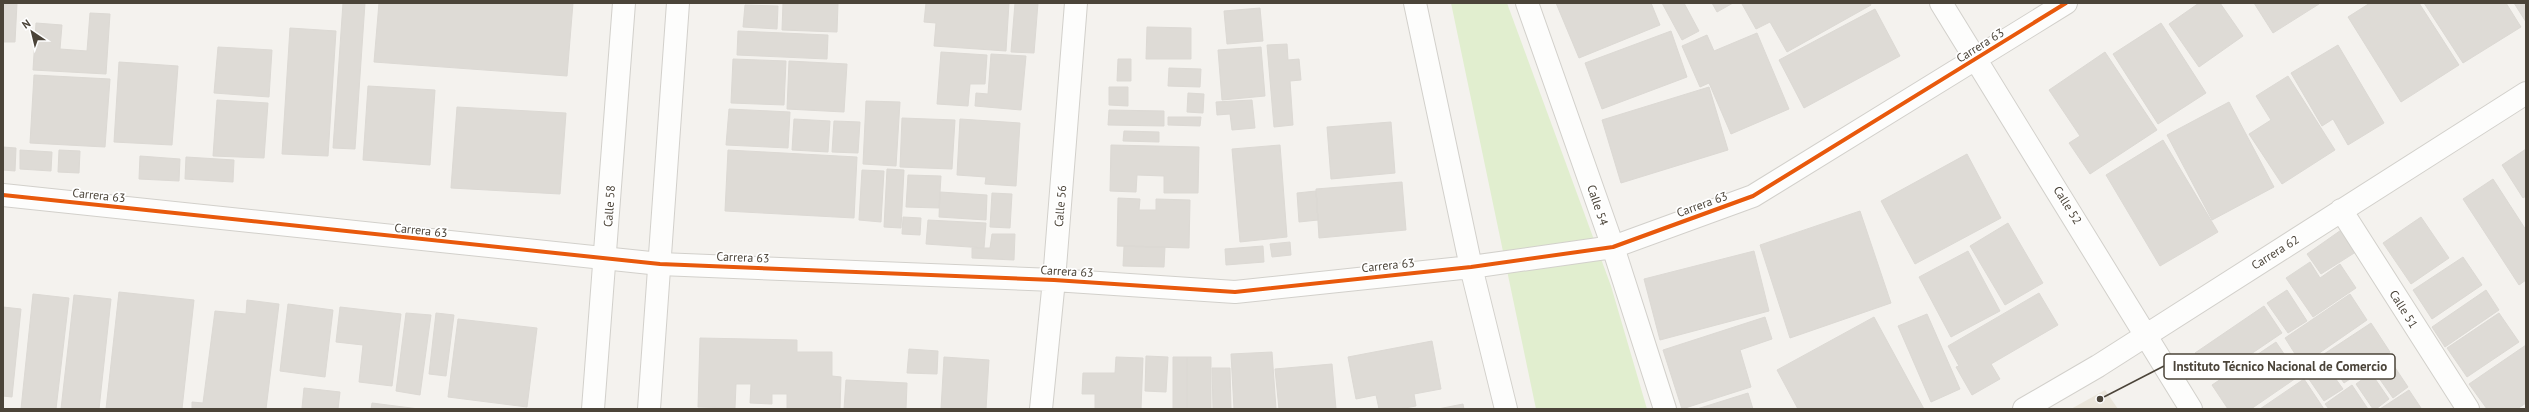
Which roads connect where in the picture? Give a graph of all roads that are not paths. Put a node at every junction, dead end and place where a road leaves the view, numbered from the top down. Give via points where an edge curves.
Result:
1 (624, 3) edge
2 (678, 3) edge
3 (1076, 3) edge
4 (1415, 3) edge
5 (1527, 3) edge
6 (1941, 3) edge
7 (2066, 3) edge
8 (1977, 58) junction
9 (2526, 93) edge
10 (3, 195) edge
11 (2341, 210) junction
12 (1612, 247) junction
13 (605, 260) junction
14 (660, 264) junction
15 (1470, 267) junction
16 (1054, 280) junction
17 (2147, 334) junction
18 (593, 409) edge
19 (649, 409) edge
20 (1041, 409) edge
21 (1506, 409) edge
22 (1665, 409) edge
23 (2024, 409) edge
24 (2191, 409) edge
25 (2468, 409) edge

1 - 13 street, Calle 58
2 - 14 street
3 - 16 street, Calle 56
4 - 15 street
5 - 12 street, Calle 54
6 - 8 street, Calle 52
7 - 8 street, Carrera 63
8 - 12 street, Carrera 63 via 1753,196
8 - 17 street, Calle 52
9 - 11 street, Carrera 62
10 - 13 street, Carrera 63
11 - 17 street, Carrera 62
11 - 25 street, Calle 51
12 - 15 street, Carrera 63
12 - 22 street, Calle 54
13 - 14 street, Carrera 63
13 - 18 street, Calle 58
14 - 16 street, Carrera 63
14 - 19 street
15 - 16 street, Carrera 63 via 1235,292
15 - 21 street
16 - 20 street, Calle 56
17 - 23 street, Carrera 62
17 - 24 street, Calle 52

